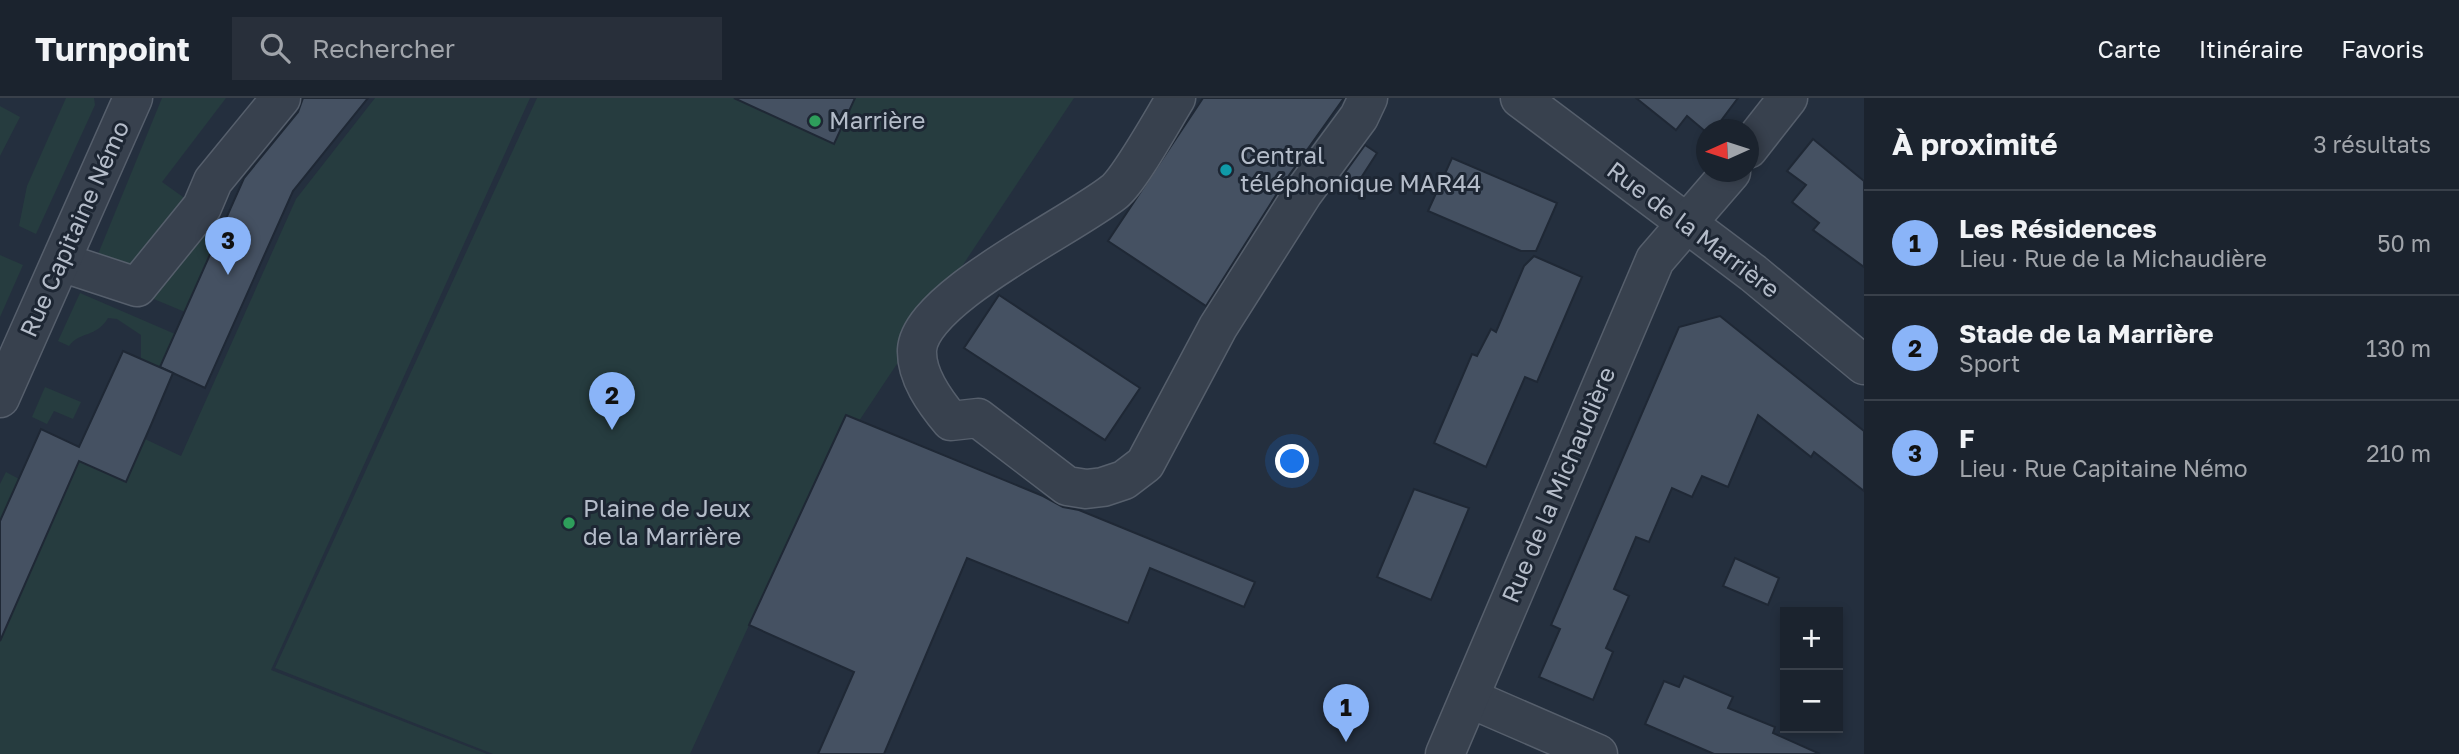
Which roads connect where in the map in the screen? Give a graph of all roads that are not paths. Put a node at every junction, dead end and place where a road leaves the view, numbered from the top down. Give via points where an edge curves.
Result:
1 (133, 98) edge
2 (281, 98) edge
3 (1177, 98) edge
4 (1368, 98) edge
5 (1520, 98) edge
6 (1788, 98) edge
7 (1759, 135) edge
8 (1722, 182) edge
9 (1686, 224) junction
10 (61, 262) junction
11 (1864, 365) edge
12 (0, 398) edge
13 (1469, 698) junction
14 (1445, 754) edge
15 (1598, 754) edge

1 - 10 street, Rue Capitaine Némo
2 - 10 street via 213,181 202,207 137,287
3 - 4 street via 1117,190 959,292 932,316 917,348 920,373 951,421 978,418 1067,486 1103,486 1124,480 1145,464 1218,327
5 - 9 street, Rue de la Marrière
6 - 7 street
8 - 9 street, Rue de la Michaudière
9 - 11 street, Rue de la Marrière
9 - 13 street, Rue de la Michaudière via 1655,260
10 - 12 street, Rue Capitaine Némo
13 - 14 street, Rue de la Michaudière
13 - 15 street

